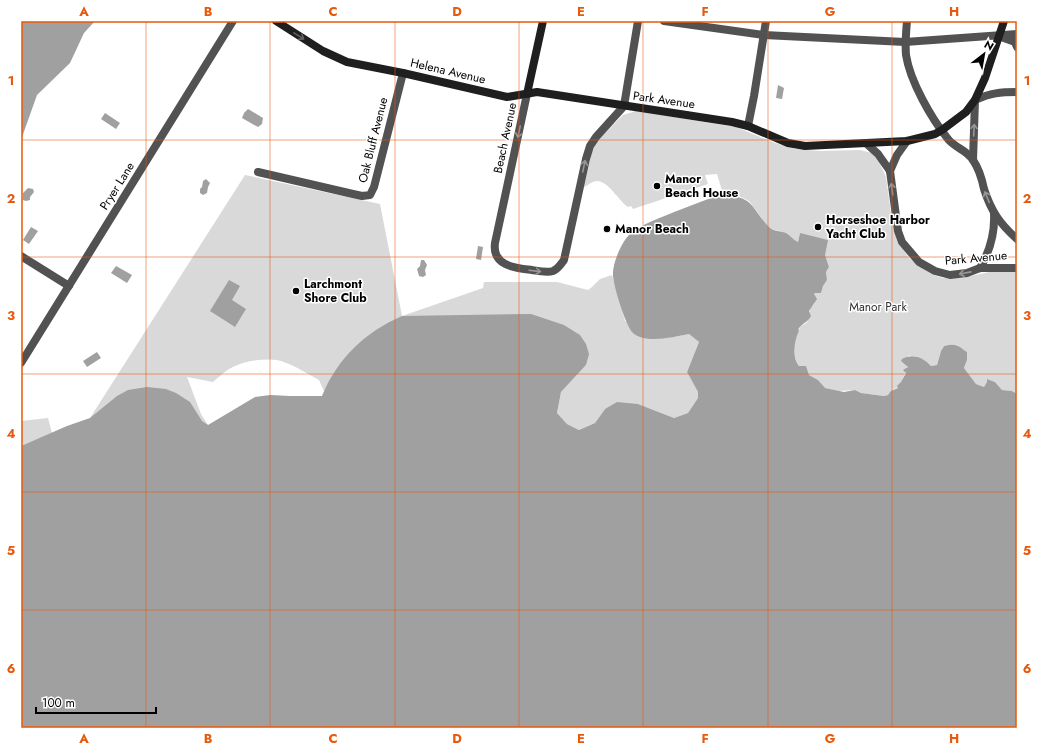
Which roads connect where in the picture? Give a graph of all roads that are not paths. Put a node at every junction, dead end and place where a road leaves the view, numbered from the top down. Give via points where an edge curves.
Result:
1 (233, 21) edge
2 (276, 21) edge
3 (543, 21) edge
4 (638, 21) edge
5 (664, 21) edge
6 (766, 21) edge
7 (907, 21) edge
8 (1004, 21) edge
9 (1017, 34) edge
10 (764, 35) junction
11 (999, 36) junction
12 (906, 42) junction
13 (1017, 47) edge
14 (403, 73) junction
15 (1017, 92) edge
16 (527, 94) junction
17 (975, 100) junction
18 (624, 106) junction
19 (748, 126) junction
20 (942, 130) junction
21 (907, 141) junction
22 (867, 144) junction
23 (973, 160) junction
24 (890, 171) junction
25 (258, 172) dead end
26 (994, 213) junction
27 (1017, 239) edge
28 (21, 256) edge
29 (499, 259) joint
30 (980, 268) junction
31 (1017, 268) edge
32 (69, 286) junction
33 (21, 362) edge

1 - 32 street, Pryer Lane
2 -> 14 street, Helena Avenue via 347,62
3 - 16 street, Beach Avenue
4 - 18 street
5 - 10 street
6 - 10 street
7 - 12 street
8 - 11 street
9 - 11 street
10 - 12 street
10 - 19 street
11 - 12 street
11 - 13 street via 1015,42
11 - 17 street
12 - 20 street via 906,56 911,75 934,121
14 - 16 street, Helena Avenue via 507,97
14 - 25 street, Oak Bluff Avenue via 370,195 357,195
15 - 17 street, Park Avenue via 988,94
16 - 18 street, Helena Avenue via 537,92
16 -> 29 street, Beach Avenue via 495,243 495,253
17 - 20 street, Park Avenue via 966,112
23 -> 17 street
18 - 19 street, Park Avenue
29 -> 18 street, Park Avenue via 518,269 545,272 554,271 559,267 564,260 590,146
19 - 22 street, Park Avenue via 788,143 805,146
20 - 21 street, Park Avenue
20 - 23 street via 949,141 964,150
21 - 22 street, Park Avenue
21 - 24 street
22 - 24 street, Park Avenue
26 -> 23 street
30 -> 24 street, Park Avenue via 967,274 950,275 935,271 919,262 902,242 898,231
26 - 27 street
26 - 30 street via 991,243
28 - 32 street
30 - 31 street, Park Avenue
32 - 33 street, Pryer Lane

